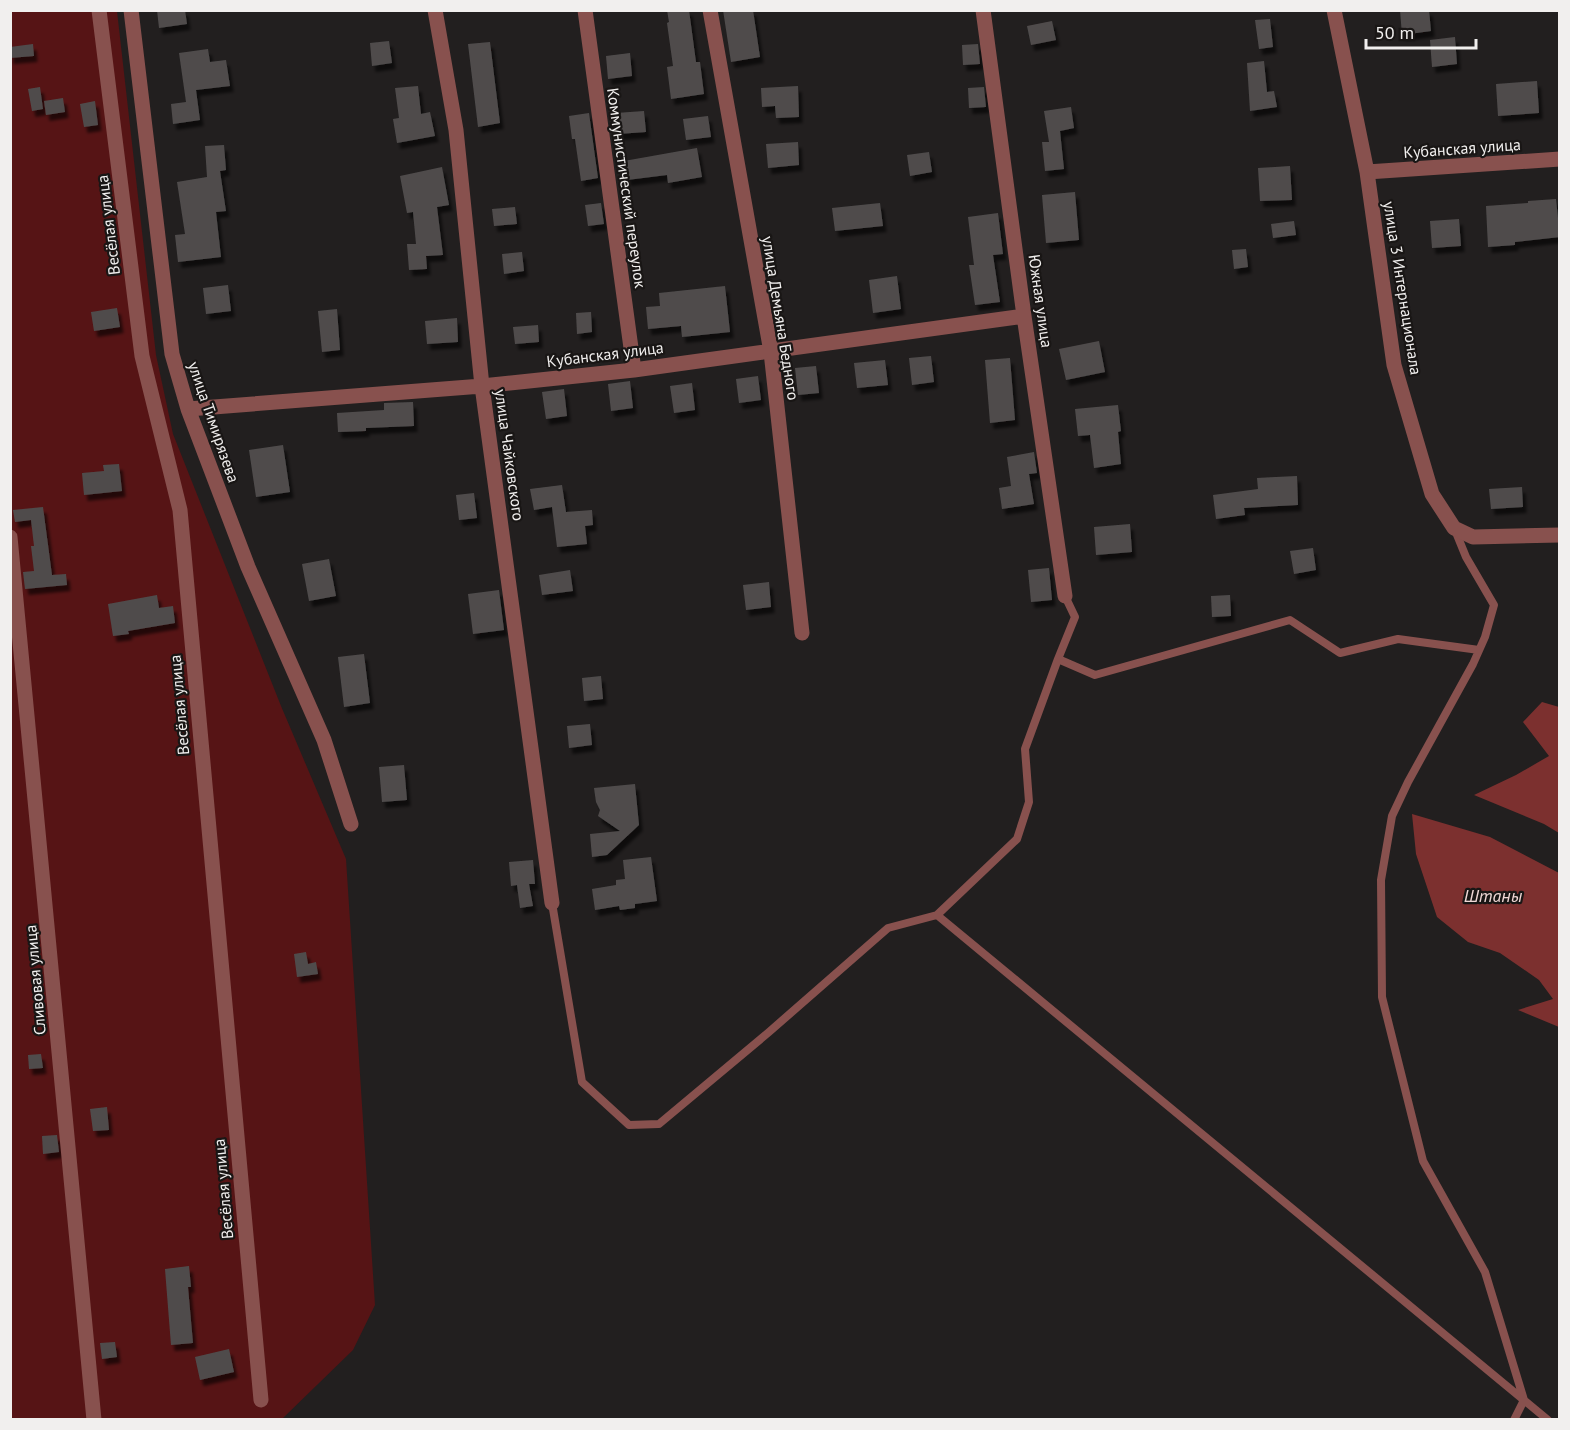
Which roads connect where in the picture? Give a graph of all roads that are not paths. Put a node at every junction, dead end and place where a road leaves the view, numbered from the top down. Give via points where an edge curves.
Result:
1 (99, 10) edge
2 (131, 10) edge
3 (435, 10) edge
4 (585, 10) edge
5 (710, 10) edge
6 (983, 10) edge
7 (1334, 10) edge
8 (1560, 159) edge
9 (1366, 172) junction
10 (1024, 316) junction
11 (771, 352) junction
12 (634, 370) junction
13 (482, 386) junction
14 (188, 409) junction
15 (1454, 528) junction
16 (1560, 535) edge
17 (10, 537) edge
18 (1065, 596) joint
19 (802, 633) dead end
20 (1479, 650) junction
21 (1058, 659) junction
22 (351, 824) dead end
23 (552, 903) joint
24 (937, 915) junction
25 (261, 1400) dead end
26 (1524, 1400) junction
27 (94, 1419) edge
28 (1514, 1419) edge
29 (1548, 1419) edge

1 - 25 street, Весёлая улица via 142,356 180,510
2 - 14 street, улица Тимирязева via 172,354
3 - 13 street, улица Чайковского via 456,130
4 - 12 street, Коммунистический переулок
5 - 11 street, улица Демьяна Бедного
6 - 10 street, Южная улица
7 - 9 street, улица 3 Интернационала
8 - 9 street, Кубанская улица
9 - 15 street, улица 3 Интернационала via 1394,365 1432,494
10 - 11 street, Кубанская улица
10 - 18 street, Южная улица
11 - 12 street, Кубанская улица
11 - 19 street, улица Демьяна Бедного
12 - 13 street, Кубанская улица
13 - 14 street, Кубанская улица
13 - 23 street, улица Чайковского
14 - 22 street, улица Тимирязева via 248,567 324,740
15 - 16 street via 1473,537
15 - 20 lane via 1494,605
17 - 27 street, Сливовая улица
18 - 21 lane via 1075,618
20 - 21 lane via 1398,639 1340,653 1290,620 1095,675
20 - 26 lane via 1392,816 1381,880 1382,997 1423,1161 1485,1272
21 - 24 lane via 1025,749 1029,802 1017,839
23 - 24 lane via 582,1082 629,1125 659,1124 888,928
24 - 26 lane
26 - 28 lane
26 - 29 lane

